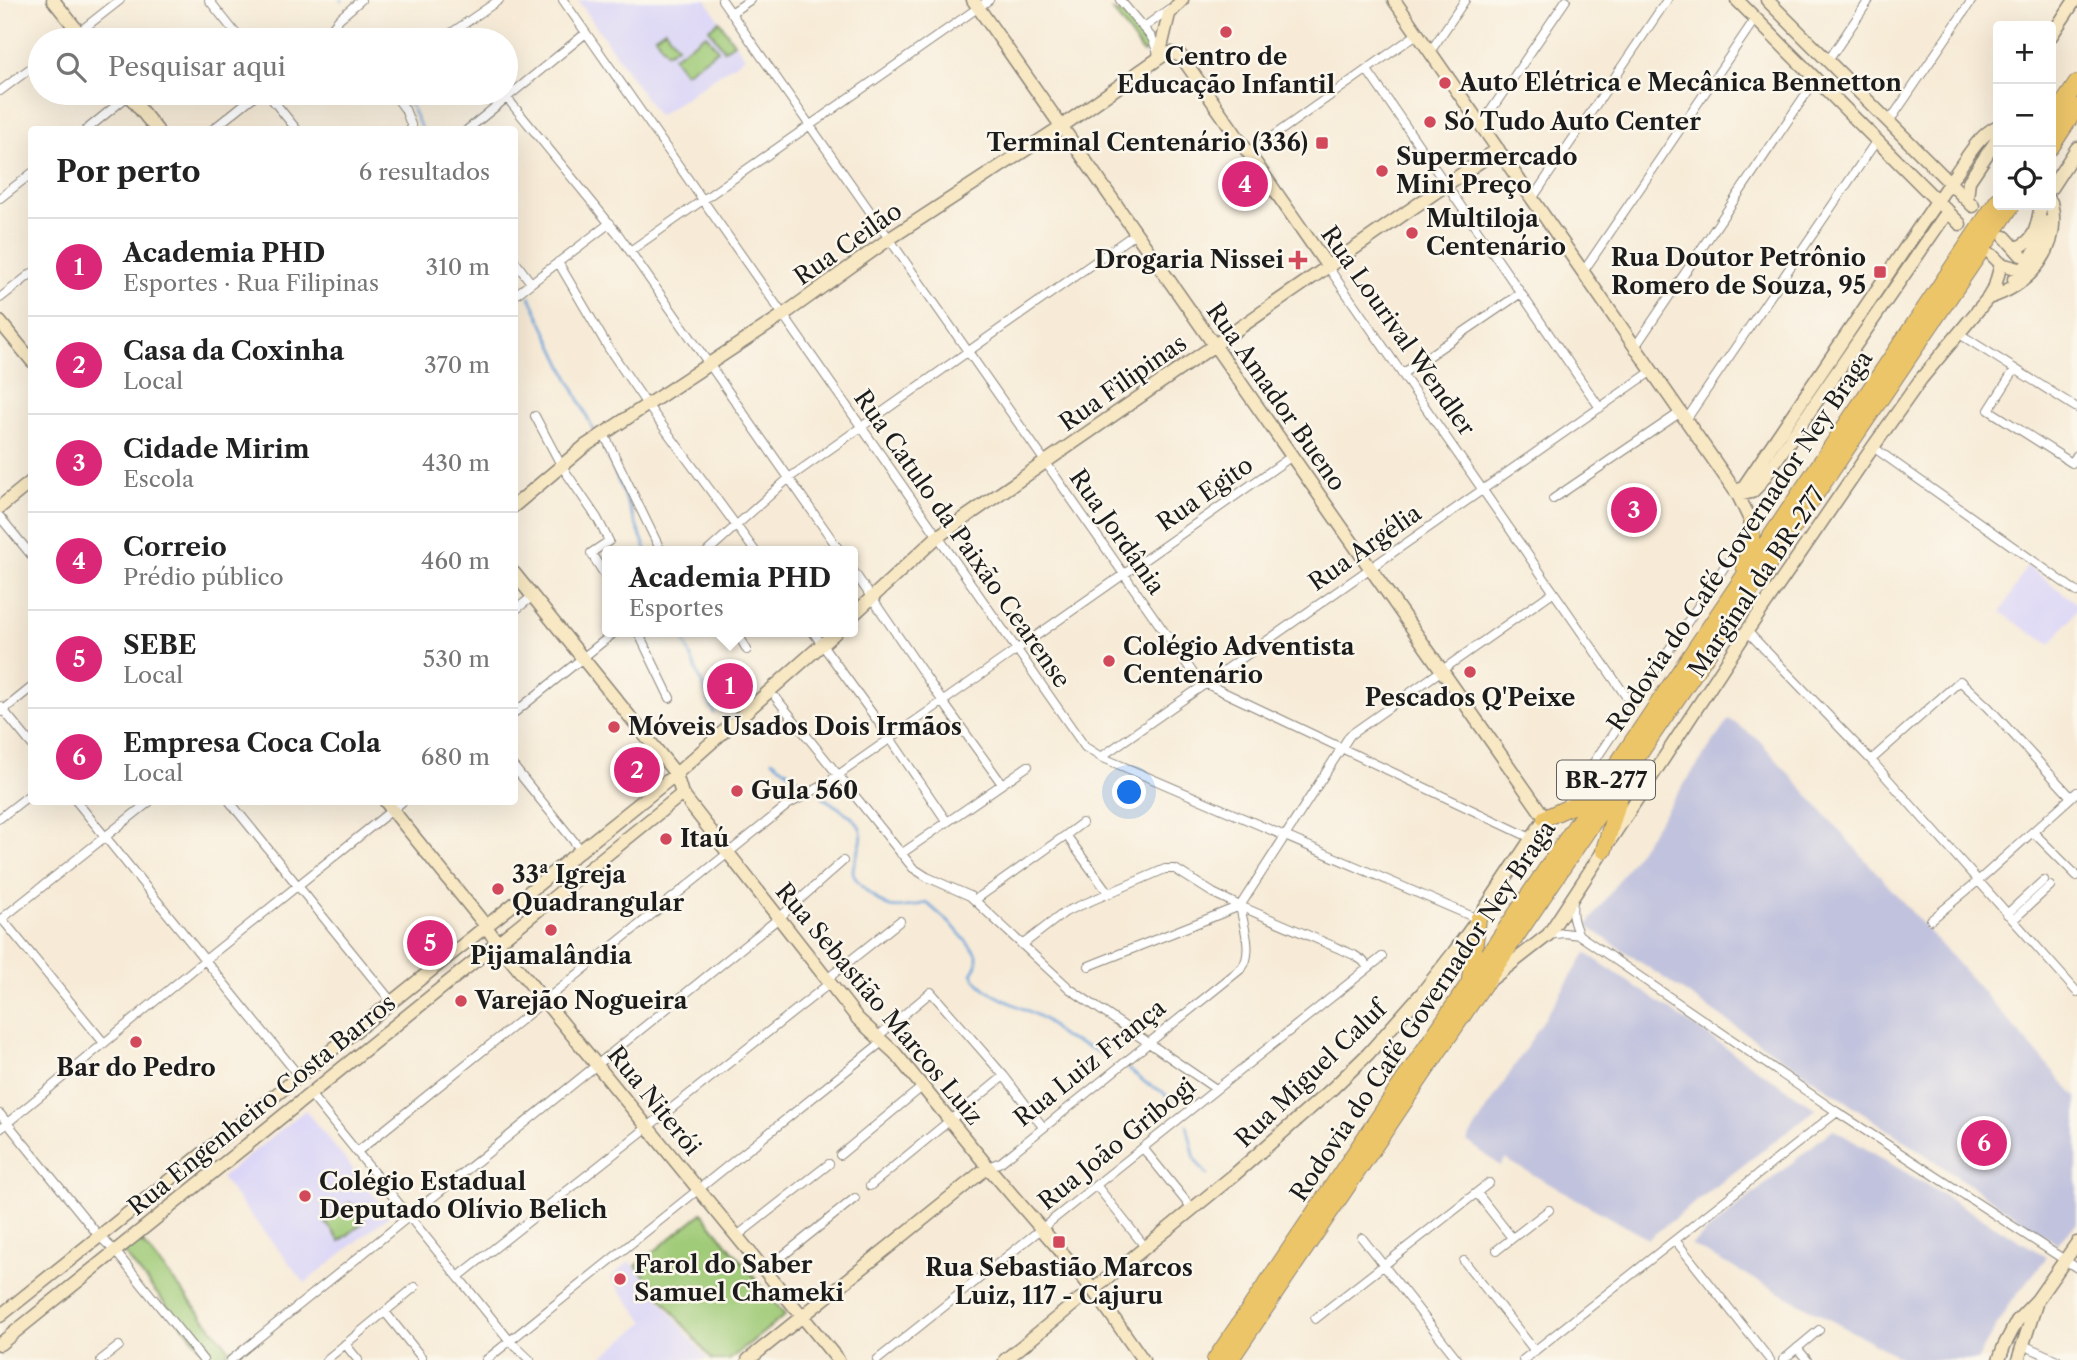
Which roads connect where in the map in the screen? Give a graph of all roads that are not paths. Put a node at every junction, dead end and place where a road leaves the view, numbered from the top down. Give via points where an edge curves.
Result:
1 (52, 0) edge
2 (120, 0) edge
3 (209, 0) edge
4 (361, 0) edge
5 (499, 0) edge
6 (563, 0) edge
7 (722, 0) edge
8 (750, 0) edge
9 (1120, 0) edge
10 (1394, 0) edge
11 (1465, 0) edge
12 (1566, 0) edge
13 (1667, 0) edge
14 (1737, 0) edge
15 (1767, 0) edge
16 (1868, 0) edge
17 (1972, 0) edge
18 (2075, 0) edge
19 (1181, 1) edge
20 (980, 3) edge
21 (731, 13) junction
22 (1755, 19) junction
23 (71, 28) edge
24 (89, 28) edge
25 (231, 28) edge
26 (331, 28) edge
27 (458, 28) edge
28 (1143, 28) junction
29 (2056, 28) edge
30 (586, 33) junction
31 (1418, 34) junction
32 (1430, 52) junction
33 (1159, 56) junction
34 (1828, 61) junction
35 (1367, 69) junction
36 (28, 70) edge
37 (1816, 79) junction
38 (2077, 83) edge
39 (518, 85) edge
40 (1852, 86) junction
41 (0, 91) edge
42 (1836, 100) junction
43 (115, 105) edge
44 (137, 105) edge
45 (243, 105) edge
46 (277, 105) edge
47 (402, 105) edge
48 (494, 105) edge
49 (513, 105) edge
50 (2064, 105) edge
51 (1873, 106) junction
52 (1889, 122) junction
53 (1860, 124) junction
54 (810, 125) junction
55 (1481, 125) junction
56 (91, 126) edge
57 (154, 126) edge
58 (217, 126) edge
59 (294, 126) edge
60 (411, 126) edge
61 (471, 126) edge
62 (1062, 126) junction
63 (1993, 128) edge
64 (2056, 131) edge
65 (1877, 140) junction
66 (1993, 145) edge
67 (2077, 148) edge
68 (1498, 149) junction
69 (1249, 153) junction
70 (28, 176) edge
71 (2056, 180) edge
72 (1950, 182) junction
73 (1446, 185) junction
74 (0, 198) edge
75 (1532, 199) junction
76 (702, 200) junction
77 (1938, 201) junction
78 (1993, 207) edge
79 (2009, 210) edge
80 (2040, 210) edge
81 (2048, 210) edge
82 (2050, 210) edge
83 (1948, 211) junction
84 (610, 223) junction
85 (1960, 224) dead end
86 (1136, 233) junction
87 (2005, 237) dead end
88 (889, 239) junction
89 (2016, 248) junction
90 (630, 250) junction
91 (1997, 260) junction
92 (558, 262) junction
93 (518, 265) edge
94 (1328, 267) junction
95 (2025, 267) junction
96 (1583, 272) junction
97 (28, 276) edge
98 (531, 283) junction
99 (518, 293) edge
100 (1521, 293) junction
101 (1988, 298) junction
102 (0, 299) edge
103 (783, 315) junction
104 (0, 322) edge
105 (1958, 333) junction
106 (1214, 345) junction
107 (1635, 347) junction
108 (968, 351) junction
109 (28, 356) edge
110 (709, 365) junction
111 (2015, 369) junction
112 (1652, 371) junction
113 (1402, 374) junction
114 (648, 406) junction
115 (1600, 408) junction
116 (2077, 408) edge
117 (535, 416) dead end
118 (1684, 416) junction
119 (861, 427) junction
120 (604, 434) junction
121 (1873, 447) junction
122 (2077, 455) edge
123 (1292, 456) junction
124 (1045, 463) junction
125 (561, 465) junction
126 (789, 478) junction
127 (28, 484) edge
128 (1482, 490) junction
129 (1738, 495) junction
130 (1553, 499) dead end
131 (518, 503) edge
132 (0, 506) edge
133 (0, 517) edge
134 (1752, 524) junction
135 (736, 526) junction
136 (937, 537) junction
137 (659, 546) edge
138 (714, 546) edge
139 (751, 546) edge
140 (837, 546) edge
141 (28, 551) edge
142 (1370, 568) junction
143 (602, 572) edge
144 (1124, 575) junction
145 (858, 577) edge
146 (518, 578) edge
147 (1734, 590) junction
148 (1553, 592) junction
149 (2077, 592) edge
150 (533, 596) junction
151 (872, 597) junction
152 (518, 608) edge
153 (858, 610) edge
154 (1747, 631) junction
155 (609, 637) edge
156 (640, 637) edge
157 (740, 637) edge
158 (817, 637) edge
159 (830, 637) edge
160 (822, 644) junction
161 (747, 650) dead end
162 (1016, 650) junction
163 (583, 659) junction
164 (1441, 670) junction
165 (1205, 684) junction
166 (28, 690) edge
167 (670, 698) dead end
168 (776, 698) dead end
169 (943, 702) junction
170 (1632, 705) junction
171 (1, 709) edge
172 (518, 710) edge
173 (890, 738) junction
174 (28, 740) edge
175 (1340, 747) junction
176 (1101, 757) junction
177 (1871, 760) junction
178 (1028, 766) dead end
179 (518, 772) edge
180 (1626, 772) junction
181 (676, 774) junction
182 (839, 775) junction
183 (1002, 784) junction
184 (682, 794) junction
185 (2074, 794) edge
186 (1596, 795) junction
187 (28, 796) edge
188 (79, 805) edge
189 (145, 805) edge
190 (232, 805) edge
191 (392, 805) edge
192 (394, 805) edge
193 (1562, 810) junction
194 (0, 818) edge
195 (1545, 818) junction
196 (947, 822) junction
197 (1082, 823) dead end
198 (2033, 832) junction
199 (1066, 835) junction
200 (1284, 835) junction
201 (105, 836) junction
202 (1531, 838) junction
203 (582, 850) junction
204 (1604, 850) junction
205 (728, 853) junction
206 (901, 854) junction
207 (843, 861) dead end
208 (2077, 876) edge
209 (1978, 881) junction
210 (2047, 883) dead end
211 (297, 885) junction
212 (1109, 894) junction
213 (1574, 895) junction
214 (975, 900) junction
215 (1240, 906) junction
216 (2010, 917) junction
217 (779, 918) junction
218 (1, 919) edge
219 (1478, 919) junction
220 (1931, 920) dead end
221 (900, 921) dead end
222 (486, 926) junction
223 (1548, 935) junction
224 (1579, 935) junction
225 (497, 943) junction
226 (1022, 945) junction
227 (1382, 957) dead end
228 (205, 960) junction
229 (1089, 965) dead end
230 (1368, 968) junction
231 (829, 981) junction
232 (1476, 984) junction
233 (2077, 992) edge
234 (545, 1001) junction
235 (392, 1002) junction
236 (880, 1040) junction
237 (104, 1043) junction
238 (1149, 1043) junction
239 (597, 1065) junction
240 (299, 1076) junction
241 (1004, 1076) junction
242 (922, 1087) junction
243 (1216, 1089) junction
244 (310, 1094) junction
245 (1837, 1112) junction
246 (0, 1114) edge
247 (950, 1121) junction
248 (4, 1126) edge
249 (648, 1127) junction
250 (1043, 1128) junction
251 (1143, 1147) junction
252 (357, 1153) junction
253 (840, 1154) dead end
254 (829, 1164) dead end
255 (988, 1167) junction
256 (1489, 1183) dead end
257 (1096, 1185) junction
258 (870, 1186) dead end
259 (699, 1189) junction
260 (1477, 1193) junction
261 (855, 1198) dead end
262 (1193, 1210) junction
263 (1549, 1210) dead end
264 (409, 1217) junction
265 (1040, 1229) junction
266 (737, 1236) junction
267 (99, 1237) junction
268 (1362, 1238) dead end
269 (1512, 1238) junction
270 (1675, 1240) junction
271 (2077, 1243) edge
272 (1146, 1248) junction
273 (1497, 1250) dead end
274 (115, 1251) junction
275 (1065, 1258) junction
276 (2065, 1260) junction
277 (1464, 1261) dead end
278 (1384, 1266) junction
279 (2077, 1268) edge
280 (765, 1270) junction
281 (458, 1277) junction
282 (415, 1287) dead end
283 (1093, 1290) junction
284 (1080, 1299) junction
285 (2037, 1300) junction
286 (385, 1312) junction
287 (1108, 1313) junction
288 (0, 1316) edge
289 (803, 1316) junction
290 (1315, 1319) dead end
291 (1819, 1330) dead end
292 (510, 1341) junction
293 (0, 1344) edge
294 (345, 1344) junction
295 (2023, 1345) junction
296 (119, 1346) dead end
297 (1797, 1348) junction
298 (1535, 1351) junction
299 (422, 1358) dead end
300 (101, 1360) edge
301 (203, 1360) edge
302 (231, 1360) edge
303 (326, 1360) edge
304 (358, 1360) edge
305 (486, 1360) edge
306 (530, 1360) edge
307 (748, 1360) edge
308 (838, 1360) edge
309 (877, 1360) edge
310 (1005, 1360) edge
311 (1143, 1360) edge
312 (1215, 1360) edge
313 (1230, 1360) edge
314 (1458, 1360) edge
315 (1523, 1360) edge
316 (1770, 1360) edge
317 (1783, 1360) edge
318 (1807, 1360) edge
319 (1999, 1360) edge
320 (2018, 1360) edge
321 (2057, 1360) edge

1 - 23 street
2 - 24 street
3 - 25 street
4 - 26 street
5 - 27 street
6 - 30 street, Rua Catulo da Paixão Cearense
7 - 21 street, Rua Jordânia
8 - 21 street
9 - 28 street
10 - 31 street
11 - 32 street
12 - 55 street
13 - 75 street
14 - 22 street
15 - 34 street
16 - 34 street
17 - 52 street
18 - 29 street
19 - 28 street
19 - 33 street via 1169,14
20 - 54 street
20 - 62 street, Rua Amador Bueno
21 - 54 street, Rua Jordânia
22 - 37 street
22 - 96 street
28 - 33 street
30 - 39 street
30 - 76 street, Rua Catulo da Paixão Cearense
31 - 32 street
31 - 35 street
32 - 55 street
33 - 62 street, Rua Ceilão
33 - 69 street, Rua Lourival Wendler via 1181,56
34 - 40 street
35 - 69 street
35 - 73 street
36 - 41 street
37 - 42 street
37 - 107 street
38 - 50 highway
40 - 42 street via 1852,97
40 - 51 street
42 - 53 street
43 - 56 street
44 - 57 street
45 - 58 street
46 - 59 street
47 - 60 street
48 - 61 street
49 - 84 street
50 - 64 highway
51 - 52 street
51 - 53 street via 1867,104 1857,111
52 - 72 street
53 - 65 street
54 - 76 street
54 - 88 street, Rua Jordânia
55 - 68 street
62 - 86 street, Rua Amador Bueno
62 - 88 street, Rua Ceilão
63 - 72 street
65 - 77 street
65 - 118 street
66 - 72 street via 1969,181 1970,202
67 - 71 street
68 - 73 street, Rua Filipinas
68 - 75 street
69 - 94 street, Rua Lourival Wendler
70 - 74 street
72 - 77 street
73 - 94 street, Rua Filipinas
73 - 100 street
75 - 96 street
76 - 90 street
76 - 103 street, Rua Catulo da Paixão Cearense
77 - 83 street
77 - 129 street
78 - 147 highway, Rodovia do Café Governador Ney Braga / BR-277
79 - 180 highway, Rodovia do Café Governador Ney Braga / BR-277
80 - 89 street via 2036,233
81 - 95 street via 2039,243
82 - 101 street, Marginal da BR-277 via 2052,226 2042,259 2020,284
83 - 85 street
83 - 129 street via 1759,485
84 - 90 street
84 - 92 street
86 - 106 street, Rua Amador Bueno
86 - 108 street
87 - 89 street
88 - 103 street, Rua Ceilão
88 - 108 street, Rua Jordânia
89 - 91 street via 2010,263
89 - 95 street
90 - 110 street
91 - 95 street
91 - 101 street via 1995,286
92 - 98 street
92 - 114 street
93 - 98 street
94 - 106 street, Rua Filipinas
94 - 113 street, Rua Lourival Wendler
95 - 101 street
96 - 107 street
97 - 102 street
98 - 99 street
100 - 113 street
100 - 115 street
101 - 105 street, Marginal da BR-277
103 - 110 street, Rua Ceilão
103 - 119 street, Rua Catulo da Paixão Cearense
104 - 109 street
105 - 111 street
105 - 121 street, Marginal da BR-277
106 - 123 street, Rua Amador Bueno
106 - 124 street, Rua Filipinas
107 - 112 street
108 - 119 street
108 - 124 street, Rua Jordânia
110 - 114 street, Rua Ceilão
110 - 126 street
111 - 116 street
111 - 122 street via 1989,410 2072,463
112 - 115 street, Rua Argélia
112 - 118 street
113 - 128 street, Rua Lourival Wendler
114 - 120 street, Rua Ceilão
114 - 135 street
115 - 128 street, Rua Argélia
117 - 125 street
118 - 129 street
118 - 130 street
119 - 126 street
119 - 136 street, Rua Catulo da Paixão Cearense
120 - 125 street, Rua Ceilão
120 - 137 street
121 - 149 street
121 - 154 street, Marginal da BR-277
123 - 142 street, Rua Amador Bueno
123 - 144 street, Rua Egito
124 - 136 street, Rua Filipinas
124 - 144 street, Rua Jordânia
125 - 131 street, Rua Ceilão
125 - 143 street via 609,541 591,553
126 - 135 street
126 - 140 street
127 - 132 street
128 - 142 street, Rua Argélia
128 - 148 street, Rua Lourival Wendler
129 - 134 street
133 - 141 street
134 - 147 highway via 1751,544
134 - 170 street, Marginal da BR-277
135 - 138 street
135 - 139 street
136 - 151 street, Rua Filipinas
136 - 162 street, Rua Catulo da Paixão Cearense
142 - 164 street, Rua Amador Bueno
142 - 165 street, Rua Argélia
144 - 162 street, Rua Egito
144 - 165 street, Rua Jordânia via 1193,674
145 - 151 street
146 - 150 street, Rua Sebastião Marcos Luiz
147 - 186 highway, Rodovia do Café Governador Ney Braga / BR-277
148 - 164 street
148 - 170 street, Rua Lourival Wendler
150 - 152 street
150 - 163 street, Rua Sebastião Marcos Luiz
151 - 153 street, Rua Filipinas
151 - 169 street
154 - 177 street
154 - 204 street, Marginal da BR-277
155 - 163 street
156 - 167 street
157 - 161 street
158 - 160 street
159 - 160 street
160 - 173 street
160 - 181 street
162 - 169 street, Rua Egito
162 - 176 street, Rua Catulo da Paixão Cearense via 1079,740
163 - 172 street
163 - 181 street, Rua Sebastião Marcos Luiz
164 - 175 street via 1356,730
164 - 195 street, Rua Amador Bueno
165 - 175 street, Rua Jordânia
165 - 176 street, Rua Argélia
166 - 171 street
168 - 182 street
169 - 173 street, Rua Egito
169 - 183 street
170 - 193 street, Marginal da BR-277
171 - 174 street
173 - 182 street, Rua Egito
173 - 196 street
175 - 200 street
175 - 202 street, Rua Jordânia
176 - 200 street, Rua Catulo da Paixão Cearense
177 - 185 street via 1960,681
177 - 209 street
178 - 183 street
179 - 203 street
180 - 204 highway
180 - 232 highway, Rodovia do Café Governador Ney Braga / BR-277
181 - 184 street, Rua Sebastião Marcos Luiz
181 - 203 street, Rua Engenheiro Costa Barros
182 - 205 street, Rua Egito via 789,804
182 - 206 street
183 - 196 street
184 - 205 street, Rua Sebastião Marcos Luiz
184 - 225 street, Rua Engenheiro Costa Barros
185 - 198 street
186 - 193 highway
186 - 232 highway, Rodovia do Café Governador Ney Braga / BR-277
187 - 194 street
188 - 201 street
189 - 201 street
190 - 211 street
191 - 211 street
192 - 222 street, Rua Niterói
193 - 195 highway
195 - 202 street, Rua Miguel Caluf
196 - 206 street
197 - 199 street
198 - 208 street
198 - 209 street
199 - 212 street
199 - 214 street
200 - 215 street
200 - 219 street, Rua Catulo da Paixão Cearense
201 - 218 street
201 - 228 street
202 - 219 street, Rua Miguel Caluf
203 - 222 street, Rua Engenheiro Costa Barros
204 - 213 street, Marginal da BR-277
205 - 217 street, Rua Sebastião Marcos Luiz
205 - 234 street, Rua Egito
206 - 214 street via 920,873
207 - 217 street
209 - 216 street
209 - 220 street
210 - 216 street
211 - 228 street
211 - 235 street
212 - 215 street via 1170,869
212 - 226 street via 1065,912
213 - 223 street, Marginal da BR-277
213 - 224 street via 1573,924
214 - 226 street
215 - 229 street
215 - 230 street via 1354,955
215 - 238 street, Rua Luiz França via 1246,962
216 - 233 street
217 - 231 street, Rua Sebastião Marcos Luiz
217 - 239 street
218 - 237 street
219 - 232 highway
219 - 262 street, Rua Miguel Caluf via 1430,984 1368,1054
221 - 231 street
222 - 225 street, Rua Niterói
222 - 235 street, Rua Engenheiro Costa Barros
223 - 224 street
223 - 232 street, Marginal da BR-277
224 - 245 street
225 - 234 street, Rua Niterói
225 - 244 street, Rua Engenheiro Costa Barros
226 - 238 street via 1070,989
227 - 230 street, Rua João Gribogi
228 - 237 street
228 - 240 street
230 - 243 street, Rua João Gribogi
231 - 236 street, Rua Sebastião Marcos Luiz
231 - 249 street
232 - 312 highway, Rodovia do Café Governador Ney Braga / BR-277
232 - 313 highway, Rodovia do Café Governador Ney Braga / BR-277
234 - 239 street, Rua Niterói
234 - 252 street, Rua Egito
235 - 240 street, Rua Engenheiro Costa Barros
236 - 241 street via 931,992
236 - 242 street, Rua Sebastião Marcos Luiz
236 - 259 street
237 - 248 street
238 - 243 street
238 - 250 street, Rua Luiz França
239 - 249 street, Rua Niterói
239 - 264 street
240 - 267 street, Rua Engenheiro Costa Barros
241 - 247 street
241 - 250 street
242 - 247 street, Rua Sebastião Marcos Luiz
242 - 253 street
243 - 251 street, Rua João Gribogi
244 - 252 street
244 - 274 street, Rua Engenheiro Costa Barros
245 - 270 street
245 - 276 street
246 - 248 street
247 - 255 street, Rua Sebastião Marcos Luiz
247 - 258 street
248 - 267 street
249 - 259 street, Rua Niterói
249 - 281 street
250 - 255 street, Rua Luiz França
251 - 257 street, Rua João Gribogi
251 - 262 street
252 - 264 street
254 - 266 street
255 - 265 street, Rua Sebastião Marcos Luiz
255 - 289 street, Rua Luiz França
256 - 260 street
257 - 265 street, Rua João Gribogi
257 - 272 street
259 - 266 street, Rua Niterói
259 - 292 street
260 - 269 street
260 - 278 street
261 - 280 street
262 - 272 street, Rua Miguel Caluf
263 - 269 street
264 - 281 street
264 - 302 street
265 - 275 street, Rua Sebastião Marcos Luiz
265 - 309 street, Rua João Gribogi
266 - 280 street, Rua Niterói
267 - 274 street
267 - 288 street, Rua Engenheiro Costa Barros
268 - 278 street
269 - 273 street
270 - 298 street
270 - 316 street
271 - 276 street
272 - 283 street, Rua Miguel Caluf
274 - 293 street, Rua Engenheiro Costa Barros
274 - 301 street
275 - 283 street, Rua Sebastião Marcos Luiz
275 - 284 street, Rua Sebastião Marcos Luiz via 1080,1286
276 - 279 street
276 - 285 street
277 - 298 street
278 - 290 street
278 - 314 street
280 - 289 street, Rua Niterói
281 - 292 street
282 - 286 street
283 - 287 street, Rua Sebastião Marcos Luiz
284 - 287 street, Rua Sebastião Marcos Luiz via 1092,1301
284 - 310 street
285 - 295 street
285 - 319 street via 2017,1321
286 - 294 street
286 - 299 street
287 - 311 street, Rua Sebastião Marcos Luiz
289 - 307 street, Rua Luiz França
289 - 308 street, Rua Niterói
291 - 297 street
292 - 305 street
292 - 306 street
294 - 303 street
294 - 304 street
295 - 320 street
295 - 321 street
296 - 300 street
297 - 317 street
297 - 318 street
298 - 315 street

